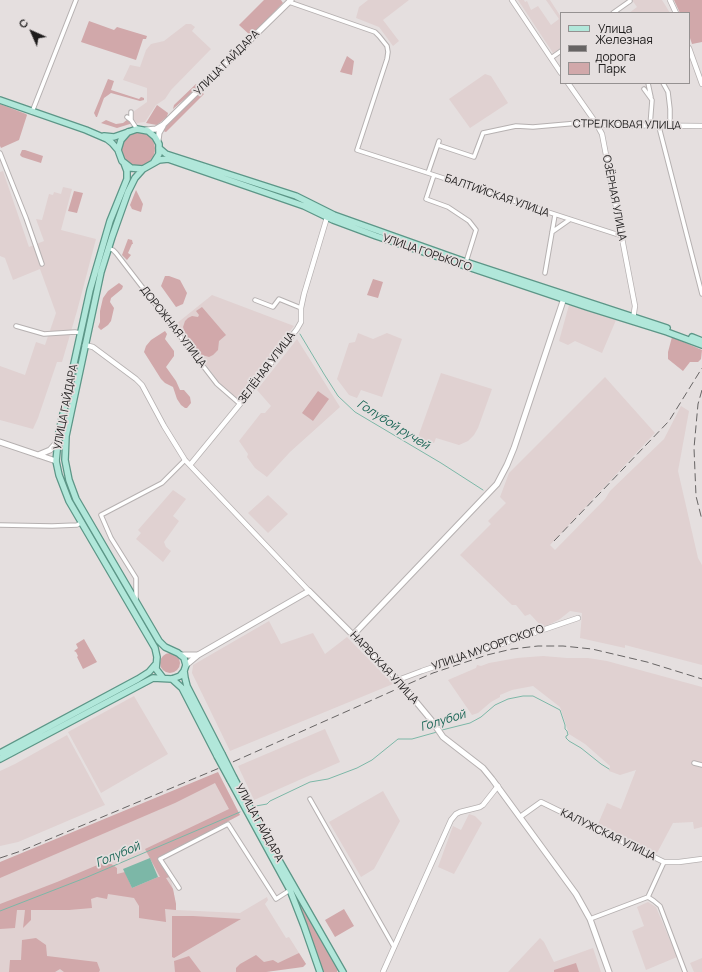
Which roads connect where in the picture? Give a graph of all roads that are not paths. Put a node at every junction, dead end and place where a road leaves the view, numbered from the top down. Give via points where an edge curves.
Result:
1 (76, 0) edge
2 (512, 0) edge
3 (670, 0) edge
4 (290, 1) edge
5 (630, 1) edge
6 (614, 12) edge
7 (676, 12) edge
8 (690, 51) edge
9 (560, 52) edge
10 (551, 58) junction
11 (560, 72) edge
12 (569, 84) edge
13 (648, 84) edge
14 (664, 84) edge
15 (702, 84) edge
16 (644, 89) dead end
17 (0, 100) edge
18 (652, 100) junction
19 (32, 112) junction
20 (131, 112) dead end
21 (127, 117) dead end
22 (131, 120) junction
23 (596, 123) junction
24 (163, 125) junction
25 (650, 126) junction
26 (702, 126) edge
27 (659, 127) junction
28 (670, 127) junction
29 (138, 129) junction
30 (146, 130) junction
31 (128, 132) junction
32 (96, 134) junction
33 (158, 141) junction
34 (159, 148) junction
35 (118, 150) junction
36 (0, 153) edge
37 (154, 162) junction
38 (124, 163) junction
39 (143, 169) junction
40 (428, 173) junction
41 (434, 175) junction
42 (328, 214) junction
43 (555, 215) junction
44 (569, 220) junction
45 (552, 232) junction
46 (622, 236) junction
47 (108, 248) junction
48 (466, 262) junction
49 (42, 264) dead end
50 (545, 273) dead end
51 (702, 294) edge
52 (565, 297) junction
53 (255, 300) dead end
54 (301, 308) junction
55 (633, 319) junction
56 (16, 326) dead end
57 (81, 333) junction
58 (85, 344) junction
59 (702, 344) edge
60 (240, 404) junction
61 (58, 440) junction
62 (0, 442) edge
63 (38, 455) junction
64 (65, 460) junction
65 (186, 460) junction
66 (56, 461) junction
67 (190, 465) junction
68 (82, 522) junction
69 (0, 525) edge
70 (309, 591) junction
71 (137, 604) junction
72 (578, 618) dead end
73 (353, 635) junction
74 (171, 650) junction
75 (181, 655) junction
76 (198, 655) junction
77 (157, 657) junction
78 (155, 665) junction
79 (185, 668) junction
80 (163, 678) junction
81 (172, 680) junction
82 (398, 680) junction
83 (11, 750) junction
84 (0, 753) edge
85 (220, 755) junction
86 (0, 759) edge
87 (694, 764) dead end
88 (702, 765) edge
89 (232, 779) junction
90 (498, 786) junction
91 (310, 799) dead end
92 (520, 817) junction
93 (702, 859) edge
94 (664, 862) junction
95 (179, 888) dead end
96 (290, 890) junction
97 (648, 897) junction
98 (590, 919) junction
99 (394, 947) junction
100 (320, 972) edge
101 (343, 972) edge
102 (383, 972) edge
103 (609, 972) edge
104 (685, 972) edge

1 - 19 street
2 - 10 street
3 - 7 street
4 - 24 main road, УЛИЦА ГАЙДАРА
4 - 40 street, БАЛТИЙСКАЯ УЛИЦА via 379,36 387,46 387,59 357,150
5 - 6 street
8 - 15 street
9 - 10 street
10 - 11 street
12 - 23 street, ОЗЁРНАЯ УЛИЦА
13 - 18 street
14 - 28 street via 668,92
16 - 18 street
17 - 19 main road
18 - 25 street
19 - 32 main road
20 - 22 street
21 - 22 street
22 - 29 street
23 - 25 street, СТРЕЛКОВАЯ УЛИЦА via 603,126
23 - 40 street, СТРЕЛКОВАЯ УЛИЦА via 516,126 483,133 474,157 438,143
23 - 46 street, ОЗЁРНАЯ УЛИЦА via 602,134
24 - 30 main road, УЛИЦА ГАЙДАРА
24 - 33 main road, УЛИЦА ГАЙДАРА
25 - 27 street, СТРЕЛКОВАЯ УЛИЦА
26 - 28 street, СТРЕЛКОВАЯ УЛИЦА
27 - 28 street, СТРЕЛКОВАЯ УЛИЦА
27 - 51 street
29 - 30 main road
29 - 31 main road
30 - 33 main road
31 - 32 main road via 114,137
31 - 35 main road via 120,140
32 - 35 main road via 109,140
33 - 34 main road
34 - 37 main road via 158,157
34 - 42 main road, УЛИЦА ГОРЬКОГО via 166,154 296,196
35 - 38 main road
36 - 49 street
37 - 39 main road, УЛИЦА ГОРЬКОГО
37 - 42 main road, УЛИЦА ГОРЬКОГО via 164,158 172,160
38 - 39 main road via 131,168
38 - 57 main road, УЛИЦА ГАЙДАРА via 127,179 104,242
39 - 47 main road, УЛИЦА ГАЙДАРА via 133,181
40 - 41 street, БАЛТИЙСКАЯ УЛИЦА
41 - 43 street, БАЛТИЙСКАЯ УЛИЦА
41 - 48 street via 426,199 448,206 469,221 476,230
42 - 48 main road, УЛИЦА ГОРЬКОГО
42 - 52 main road, УЛИЦА ГОРЬКОГО via 376,236
42 - 54 street, ЗЕЛЁНАЯ УЛИЦА
43 - 44 street, БАЛТИЙСКАЯ УЛИЦА
43 - 45 street
44 - 45 street
44 - 46 street, БАЛТИЙСКАЯ УЛИЦА
45 - 50 street
46 - 55 street, ОЗЁРНАЯ УЛИЦА via 635,306
47 - 58 main road, УЛИЦА ГАЙДАРА
47 - 60 street, ДОРОЖНАЯ УЛИЦА via 116,253 217,384
48 - 52 main road, УЛИЦА ГОРЬКОГО
52 - 55 main road, УЛИЦА ГОРЬКОГО
52 - 73 main road via 508,465 497,484
53 - 54 street via 272,307 279,299
54 - 60 street, ЗЕЛЁНАЯ УЛИЦА via 301,322 297,329
55 - 59 main road, УЛИЦА ГОРЬКОГО
56 - 57 street via 44,334
57 - 61 main road, УЛИЦА ГАЙДАРА
58 - 64 main road, УЛИЦА ГАЙДАРА via 64,445
58 - 65 street, НАРВСКАЯ УЛИЦА via 93,347 142,385
60 - 67 street, ЗЕЛЁНАЯ УЛИЦА
61 - 63 main road via 50,450
61 - 66 main road, УЛИЦА ГАЙДАРА
62 - 63 main road
63 - 66 main road
64 - 66 main road
64 - 71 main road, УЛИЦА ГАЙДАРА via 76,499
65 - 67 street, НАРВСКАЯ УЛИЦА
65 - 71 street via 162,483 101,515 136,578
66 - 68 main road, УЛИЦА ГАЙДАРА via 66,494
67 - 70 street, НАРВСКАЯ УЛИЦА
68 - 69 street via 77,525 52,526
68 - 77 main road, УЛИЦА ГАЙДАРА via 152,641
70 - 73 main road, НАРВСКАЯ УЛИЦА
70 - 76 main road
71 - 74 main road, УЛИЦА ГАЙДАРА via 159,641
72 - 82 street, УЛИЦА МУСОРГСКОГО
73 - 82 main road, НАРВСКАЯ УЛИЦА
74 - 75 main road, УЛИЦА ГАЙДАРА
74 - 77 main road
75 - 76 main road
75 - 79 main road, УЛИЦА ГАЙДАРА via 186,662
76 - 79 main road
77 - 78 main road
78 - 80 main road
78 - 83 main road via 138,679
79 - 81 main road via 180,676
79 - 85 main road, УЛИЦА ГАЙДАРА via 187,686
80 - 81 main road
80 - 83 main road via 153,678
81 - 85 main road, УЛИЦА ГАЙДАРА via 182,688
82 - 90 main road, НАРВСКАЯ УЛИЦА via 441,734 483,768
83 - 84 main road
83 - 86 main road
85 - 89 main road, УЛИЦА ГАЙДАРА, bridge
87 - 88 street
89 - 96 main road, УЛИЦА ГАЙДАРА
89 - 101 main road, УЛИЦА ГАЙДАРА
90 - 92 main road, НАРВСКАЯ УЛИЦА
90 - 99 street via 480,807 456,814 451,820
91 - 99 street
92 - 94 street, КАЛУЖСКАЯ УЛИЦА via 541,802
92 - 98 main road, НАРВСКАЯ УЛИЦА via 572,887
93 - 94 street, КАЛУЖСКАЯ УЛИЦА
94 - 97 street
95 - 96 street via 160,859 228,824 276,899
96 - 100 main road, УЛИЦА ГАЙДАРА
97 - 98 street
97 - 104 street via 660,906
98 - 103 main road, НАРВСКАЯ УЛИЦА
99 - 102 street

